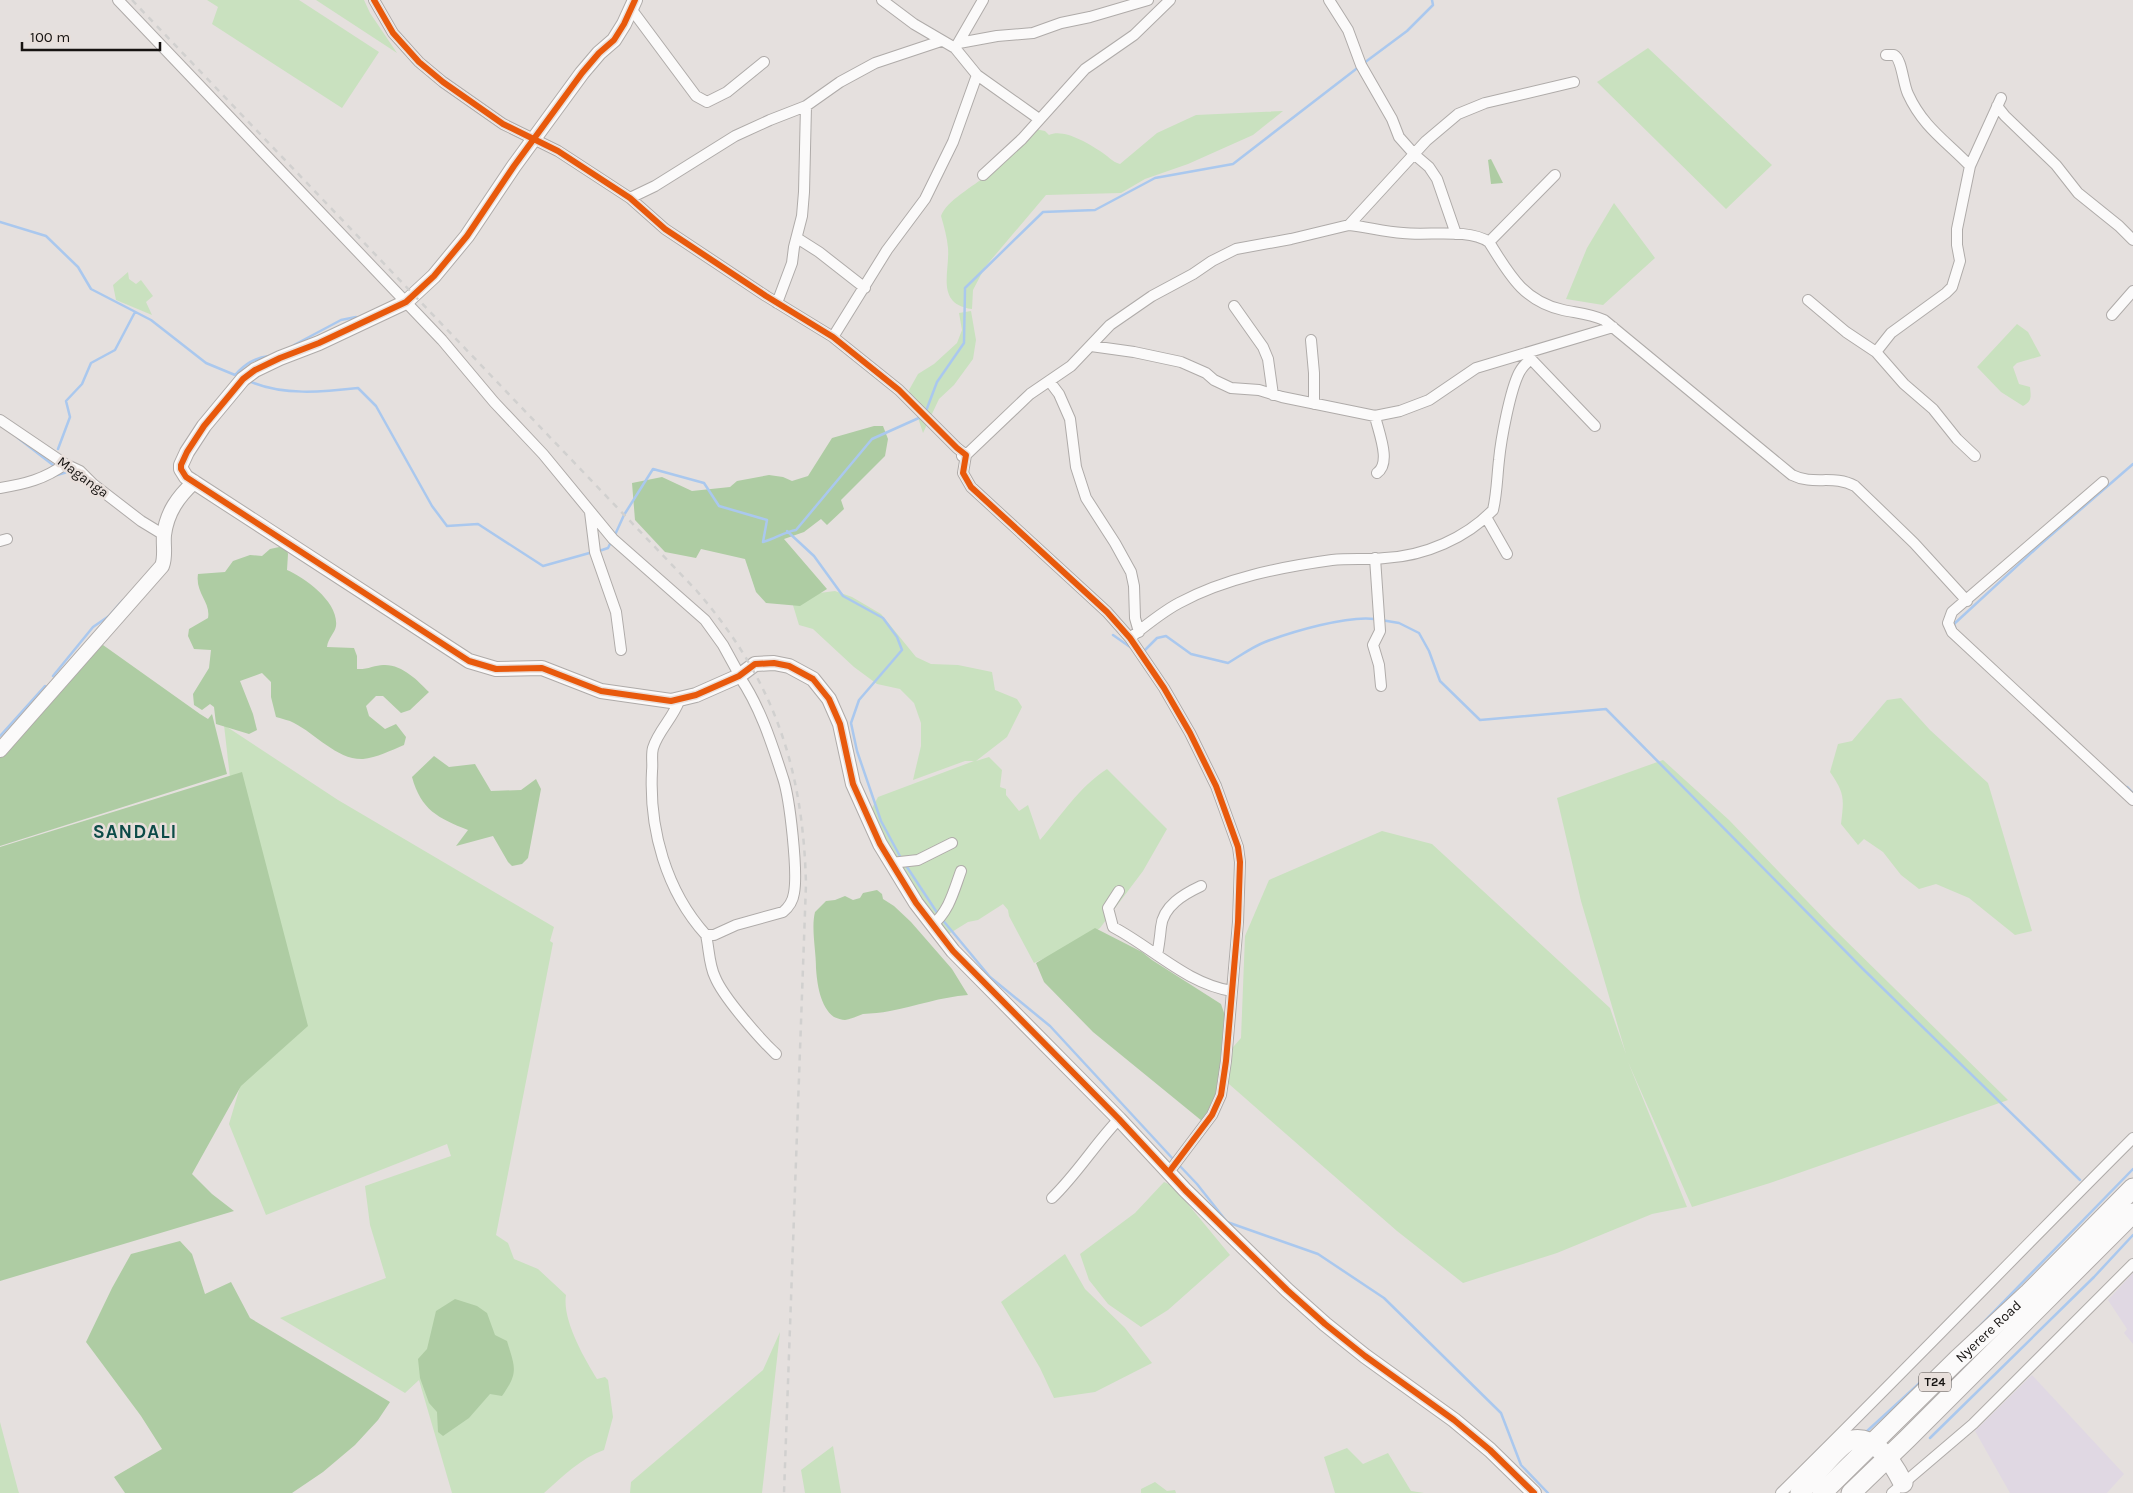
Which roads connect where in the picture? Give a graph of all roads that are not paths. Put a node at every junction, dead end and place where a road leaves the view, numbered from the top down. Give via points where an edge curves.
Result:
1 (118, 0) edge
2 (374, 0) edge
3 (882, 0) edge
4 (983, 0) edge
5 (1148, 0) edge
6 (1170, 0) edge
7 (1329, 0) edge
8 (633, 5) edge
9 (941, 41) junction
10 (957, 45) junction
11 (1886, 55) dead end
12 (764, 62) dead end
13 (977, 75) junction
14 (1574, 82) dead end
15 (806, 106) junction
16 (1039, 119) junction
17 (535, 138) junction
18 (1414, 155) junction
19 (1970, 166) junction
20 (983, 175) dead end
21 (1555, 175) dead end
22 (630, 198) junction
23 (1348, 224) junction
24 (1456, 234) junction
25 (797, 238) junction
26 (2133, 240) edge
27 (1489, 242) junction
28 (865, 288) junction
29 (2133, 291) edge
30 (1808, 300) dead end
31 (406, 302) junction
32 (777, 303) junction
33 (1234, 306) dead end
34 (2112, 315) dead end
35 (1613, 327) junction
36 (833, 337) junction
37 (1310, 340) dead end
38 (1091, 346) junction
39 (1876, 352) junction
40 (1528, 356) junction
41 (1050, 382) junction
42 (1273, 395) junction
43 (1314, 404) junction
44 (1375, 416) junction
45 (0, 420) edge
46 (1595, 426) dead end
47 (964, 455) junction
48 (1975, 456) dead end
49 (65, 464) junction
50 (1377, 472) dead end
51 (194, 482) junction
52 (2103, 482) dead end
53 (0, 488) edge
54 (590, 511) junction
55 (1486, 517) junction
56 (164, 535) junction
57 (1507, 554) dead end
58 (1375, 558) junction
59 (1967, 601) junction
60 (1139, 632) junction
61 (1130, 638) junction
62 (622, 650) dead end
63 (739, 676) junction
64 (1381, 686) dead end
65 (679, 701) junction
66 (0, 750) edge
67 (2133, 800) edge
68 (952, 843) dead end
69 (892, 863) junction
70 (961, 871) dead end
71 (1201, 886) dead end
72 (1119, 891) dead end
73 (932, 924) junction
74 (706, 935) junction
75 (1157, 955) junction
76 (1232, 991) junction
77 (776, 1054) dead end
78 (1119, 1119) junction
79 (2133, 1138) edge
80 (1169, 1172) junction
81 (2133, 1188) edge
82 (1052, 1198) dead end
83 (2133, 1213) edge
84 (2133, 1264) edge
85 (1872, 1444) junction
86 (1887, 1458) junction
87 (1897, 1488) edge
88 (1534, 1493) edge
89 (1781, 1493) edge
90 (1800, 1493) edge
91 (1822, 1493) edge
92 (1851, 1493) edge

1 - 31 street
2 - 17 street via 393,33 419,62 479,108 514,130
3 - 9 street
4 - 10 street
5 - 10 street via 1033,33 997,36
6 - 16 street via 1134,35 1084,68
7 - 18 street via 1348,30 1361,65 1399,137
8 - 12 street via 696,96 704,102 727,92
8 - 17 street via 614,40 582,73
9 - 10 street
9 - 15 street via 875,63
10 - 13 street
11 - 19 street via 1899,59 1906,92 1927,126
13 - 16 street
13 - 28 street via 953,142 925,199 887,250
14 - 18 street via 1485,103 1458,114
15 - 22 street via 735,136
15 - 25 street via 804,192
16 - 20 street
17 - 22 street
17 - 31 street via 467,236 434,276
18 - 23 street
18 - 24 street via 1430,167 1437,179
19 - 26 street via 1999,102 2005,116 2056,165 2078,193
19 - 39 street via 1957,229 1960,261 1952,287 1891,333
21 - 27 street
22 - 32 street via 665,229
23 - 24 street via 1402,233
23 - 38 street via 1236,249 1152,296 1127,313
24 - 27 street via 1477,236
25 - 28 street
25 - 32 street via 792,263
27 - 35 street via 1511,278 1538,301 1594,316
28 - 36 street
29 - 34 street
30 - 39 street
31 - 51 street via 280,358 243,379 204,426 180,465 182,472
31 - 54 street
32 - 36 street
33 - 42 street via 1263,347
35 - 40 street
35 - 59 street via 1792,475 1808,481 1846,481 1855,486
36 - 47 street via 900,390
37 - 43 street
38 - 41 street
38 - 42 street via 1180,362 1224,385
39 - 48 street
40 - 44 street via 1476,368 1429,400
40 - 46 street
40 - 55 street via 1518,374 1499,459 1496,500
41 - 47 street via 1030,394
41 - 60 street via 1070,419 1076,467 1086,498 1131,572
42 - 43 street
43 - 44 street
44 - 50 street via 1385,459
45 - 49 street, Maganga
47 - 61 street via 963,473 971,487 1107,612
49 - 53 street via 38,480
49 - 56 street, Maganga via 80,471
51 - 56 street via 176,500
51 - 65 street via 469,661 496,669 542,668 601,691
52 - 59 street
54 - 62 street via 595,552 616,612
54 - 63 street via 617,544 706,620
55 - 57 street
55 - 58 street via 1444,544 1411,554
56 - 66 street via 166,552 162,566
58 - 60 street via 1332,560 1235,581 1180,602
58 - 64 street via 1380,635 1373,645 1380,665
59 - 67 street via 1952,612 1948,623 1952,632
60 - 61 street
61 - 76 street via 1190,733 1216,786 1238,847 1238,922
63 - 65 street
63 - 69 street via 755,664 774,663 788,666 813,679 829,699 840,724 859,801
63 - 74 street via 756,705 784,780 791,826 794,892 783,912
65 - 74 street via 653,748 652,808 665,867 687,909
68 - 69 street via 918,860
69 - 73 street
70 - 73 street via 946,911
71 - 75 street via 1178,898 1166,912
72 - 75 street via 1108,908 1113,927
73 - 78 street via 973,973
74 - 77 street via 714,977
75 - 76 street via 1201,982
76 - 80 street via 1221,1095 1212,1116
78 - 80 street
78 - 82 street
79 - 89 street
80 - 88 street via 1325,1324 1454,1420
81 - 85 highway, Nyerere Road / T24
83 - 86 highway, Nyerere Road / T24
84 - 87 street via 1973,1424
85 - 86 highway
85 - 90 highway via 1867,1440 1851,1440
85 - 91 highway, Nyerere Road / T24
86 - 87 highway
86 - 92 highway, Nyerere Road / T24

